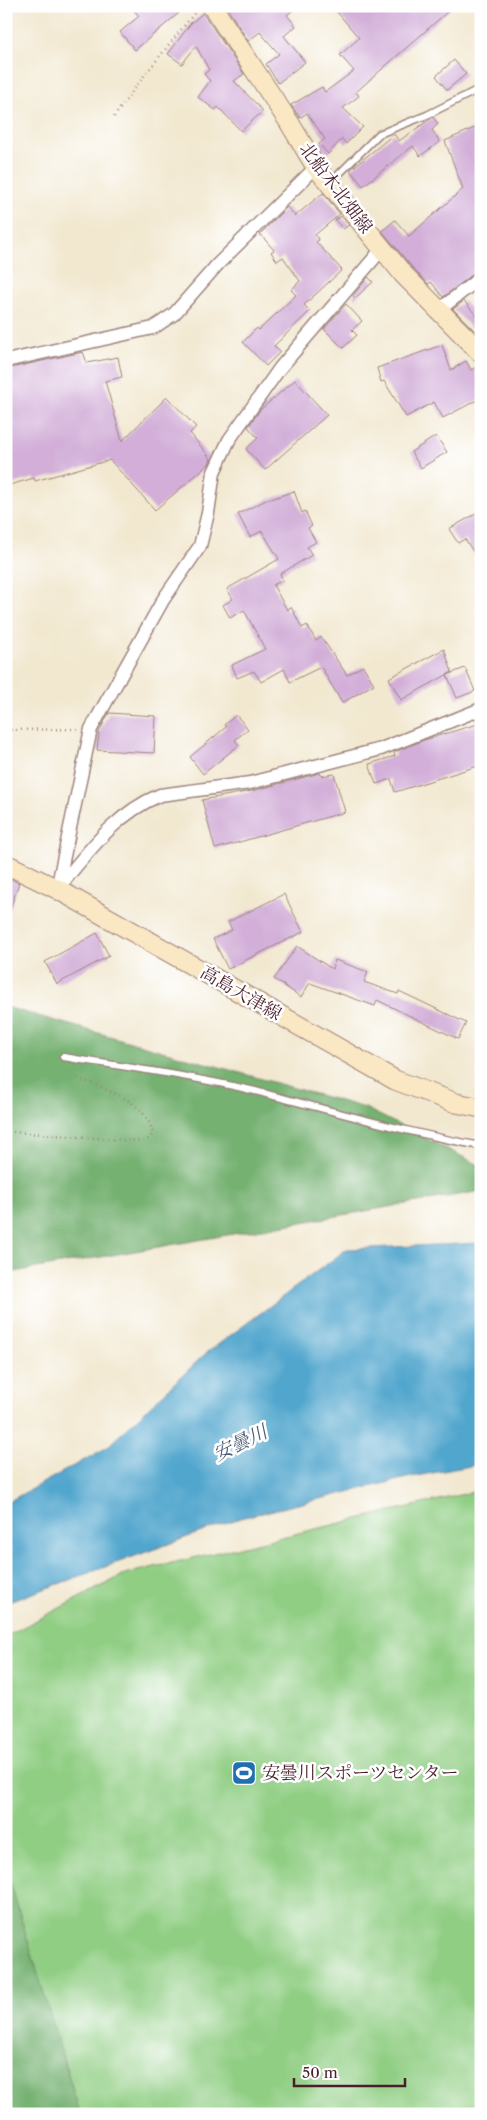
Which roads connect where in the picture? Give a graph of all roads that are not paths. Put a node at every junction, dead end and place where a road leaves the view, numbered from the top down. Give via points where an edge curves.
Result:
1 (212, 6) edge
2 (481, 88) edge
3 (316, 167) junction
4 (330, 183) junction
5 (382, 249) junction
6 (481, 277) edge
7 (439, 310) junction
8 (481, 352) edge
9 (6, 361) edge
10 (481, 708) edge
11 (6, 864) edge
12 (57, 889) junction
13 (63, 1057) road end
14 (481, 1108) edge
15 (481, 1146) edge

1 - 3 main road, 北船木北畑線 via 290,122
2 - 4 lane via 427,116 379,134
3 - 4 main road, 北船木北畑線
3 - 9 street via 231,250 174,314 153,328
4 - 5 main road, 北船木北畑線
5 - 7 main road, 北船木北畑線
5 - 12 street via 280,368 228,440 214,472 200,546 163,600 91,729
6 - 7 street
7 - 8 main road, 北船木北畑線
10 - 12 street via 381,749 250,783 160,795 148,800 111,825
11 - 12 main road, 高島大津線
12 - 14 main road, 高島大津線 via 395,1080 456,1103
13 - 15 lane via 253,1091

